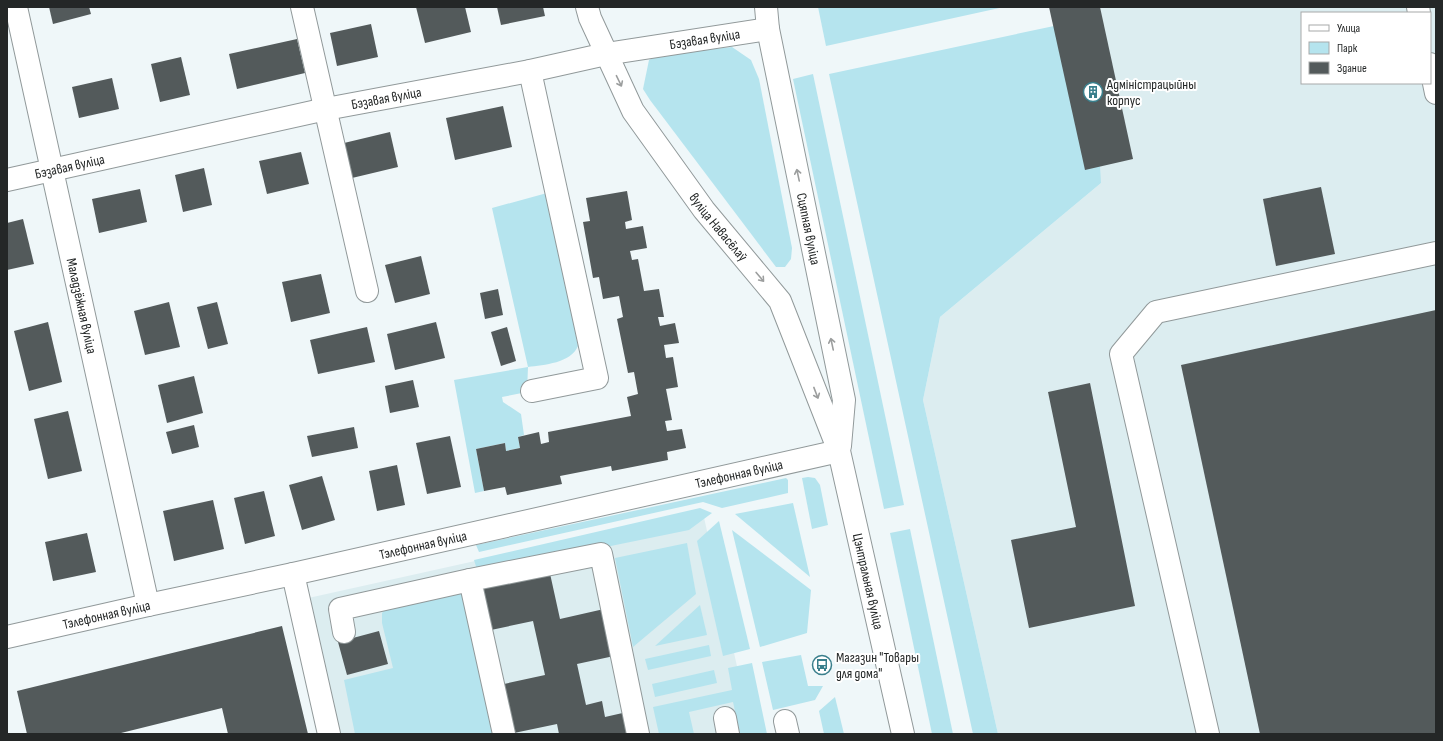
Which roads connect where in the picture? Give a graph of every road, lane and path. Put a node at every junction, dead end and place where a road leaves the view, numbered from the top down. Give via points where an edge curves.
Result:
1 (16, 7) edge
2 (302, 7) edge
3 (587, 7) edge
4 (766, 7) edge
5 (768, 29) junction
6 (606, 54) junction
7 (1431, 69) edge
8 (530, 71) junction
9 (1436, 93) edge
10 (326, 109) junction
11 (52, 170) junction
12 (7, 180) edge
13 (1436, 253) edge
14 (367, 291) dead end
15 (532, 391) dead end
16 (839, 452) junction
17 (293, 574) junction
18 (470, 580) junction
19 (148, 605) junction
20 (344, 632) dead end
21 (7, 637) edge
22 (329, 734) edge
23 (504, 734) edge
24 (638, 734) edge
25 (903, 734) edge
26 (1208, 734) edge

1 - 11 street, Маладзёжная вуліца
2 - 10 street
3 - 6 street, вуліца Навасёлаў
4 - 5 street, Сцяпная вуліца
5 - 6 street, Бэзавая вуліца
16 -> 5 street, Сцяпная вуліца via 844,400
6 - 8 street, Бэзавая вуліца
6 -> 16 street, вуліца Навасёлаў via 633,111 666,158 704,210 780,301
7 - 9 street
8 - 10 street, Бэзавая вуліца
8 - 15 street via 597,378
10 - 11 street, Бэзавая вуліца
10 - 14 street
11 - 12 street, Бэзавая вуліца
11 - 19 street, Маладзёжная вуліца
13 - 26 street via 1156,312 1121,354
16 - 17 street, Тэлефонная вуліца
16 - 25 street, Цэнтральная вуліца
17 - 19 street, Тэлефонная вуліца
17 - 22 street
18 - 20 street via 340,609
18 - 23 street
18 - 24 street via 600,554
19 - 21 street, Тэлефонная вуліца

